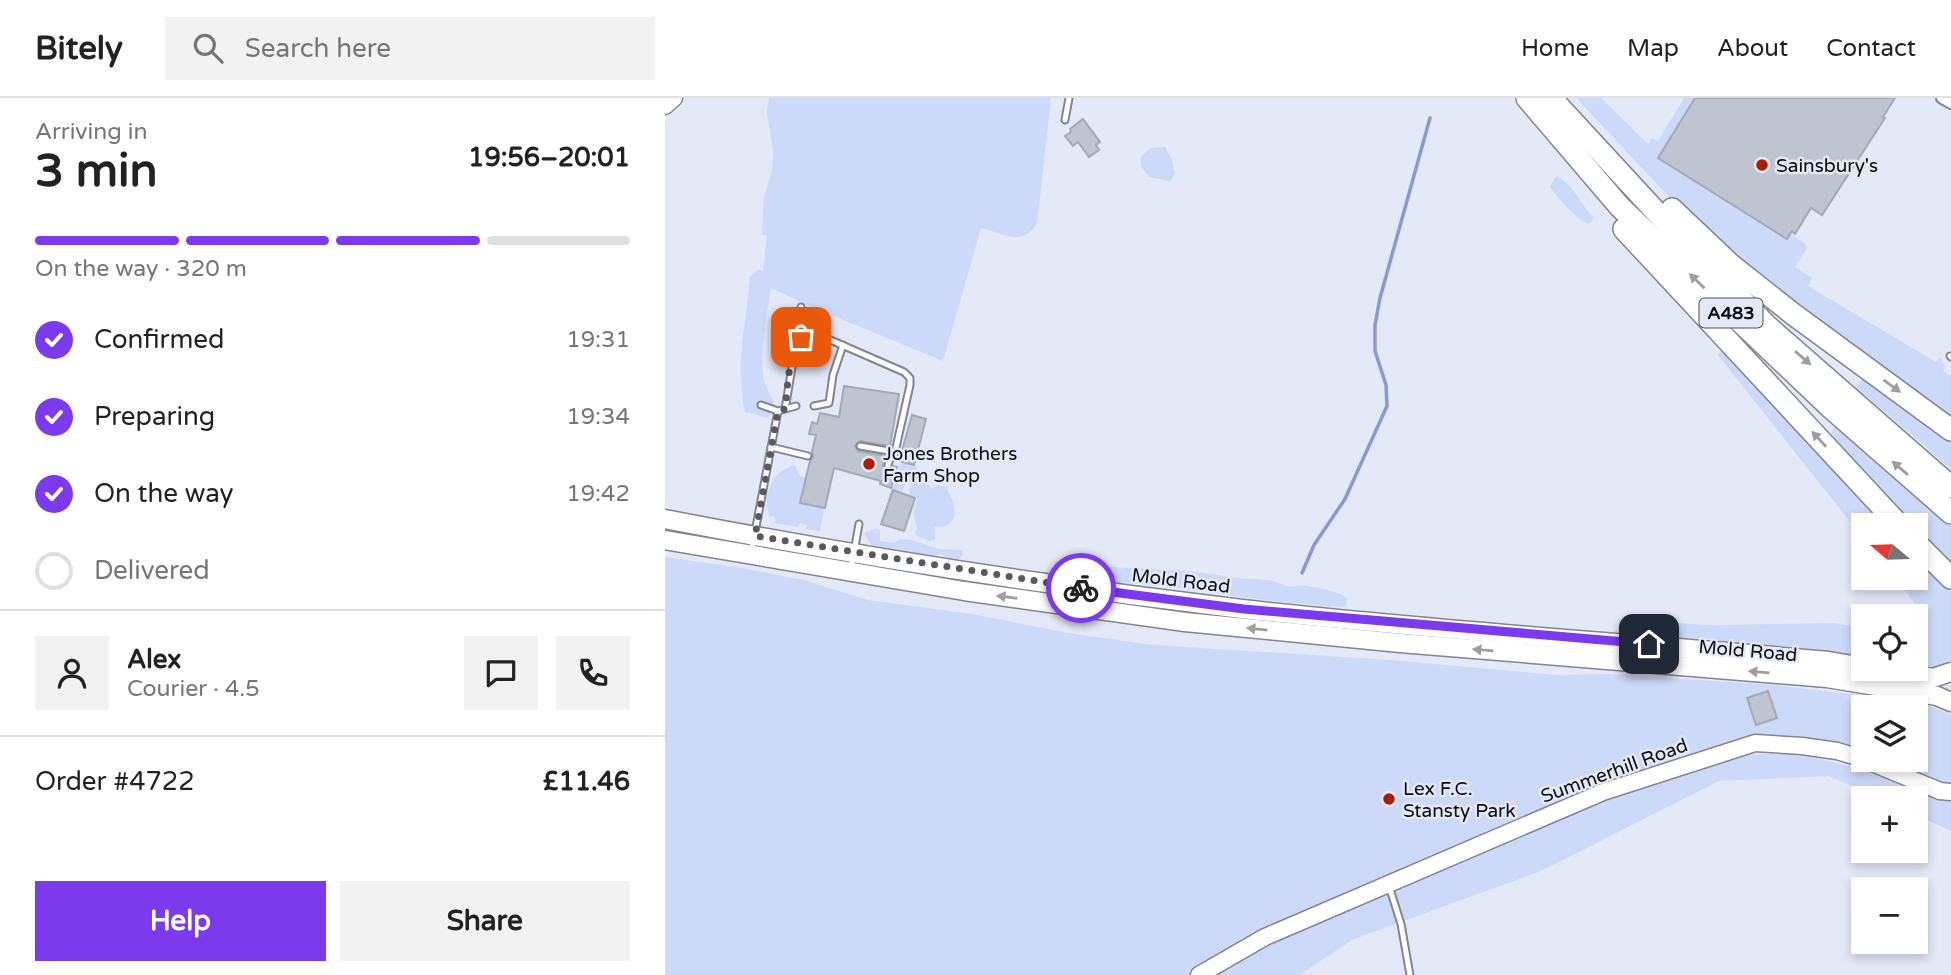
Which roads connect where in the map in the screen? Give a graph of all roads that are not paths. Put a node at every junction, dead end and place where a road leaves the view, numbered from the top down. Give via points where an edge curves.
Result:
1 (674, 98) edge
2 (1069, 98) edge
3 (1517, 98) edge
4 (1527, 98) edge
5 (1551, 98) edge
6 (1567, 98) edge
7 (1942, 98) edge
8 (1951, 103) edge
9 (665, 106) edge
10 (1065, 120) dead end
11 (801, 307) dead end
12 (816, 334) junction
13 (843, 345) junction
14 (761, 405) dead end
15 (796, 406) dead end
16 (814, 406) dead end
17 (782, 410) junction
18 (1951, 430) edge
19 (860, 446) dead end
20 (771, 447) junction
21 (892, 453) junction
22 (808, 456) dead end
23 (888, 465) dead end
24 (1951, 487) edge
25 (1888, 513) edge
26 (1951, 513) edge
27 (665, 519) edge
28 (859, 523) dead end
29 (755, 536) junction
30 (665, 540) edge
31 (854, 552) junction
32 (1929, 555) edge
33 (751, 556) junction
34 (850, 572) junction
35 (1951, 578) edge
36 (1530, 635) junction
37 (1530, 654) junction
38 (1851, 665) edge
39 (1951, 672) edge
40 (1928, 677) edge
41 (1951, 702) edge
42 (1851, 755) edge
43 (1895, 772) edge
44 (1951, 792) edge
45 (1388, 884) junction
46 (1199, 975) edge
47 (1410, 975) edge

1 - 9 street
2 - 10 lane
25 -> 3 highway, A483 via 1581,180
26 -> 4 highway, A483 via 1830,407 1620,208
5 -> 24 highway, A483 via 1767,326
6 -> 18 highway, A483 via 1656,194 1731,265
7 - 8 street
11 - 12 lane
12 - 13 lane
12 - 17 lane via 806,334 796,344
13 - 16 lane via 829,403
13 - 21 lane via 910,378
14 - 17 lane
15 - 17 lane
17 - 20 lane
19 - 21 lane
20 - 22 lane
20 - 29 lane
21 - 23 lane
27 - 29 main road, Mold Road
28 - 31 lane
29 - 31 main road, Mold Road
29 - 33 lane
30 - 33 main road, Mold Road
31 - 34 lane
31 - 36 main road, Mold Road via 1230,607
32 - 35 highway
33 - 34 main road, Mold Road
37 -> 34 main road, Mold Road via 1185,622
36 - 37 lane
36 - 38 main road, Mold Road
41 -> 37 main road, Mold Road via 1827,678
39 - 40 main road
42 - 45 street, Summerhill Road via 1755,743 1603,792
43 - 44 street, Summerhill Road
45 - 46 street, Summerhill Road via 1265,937
45 - 47 lane

